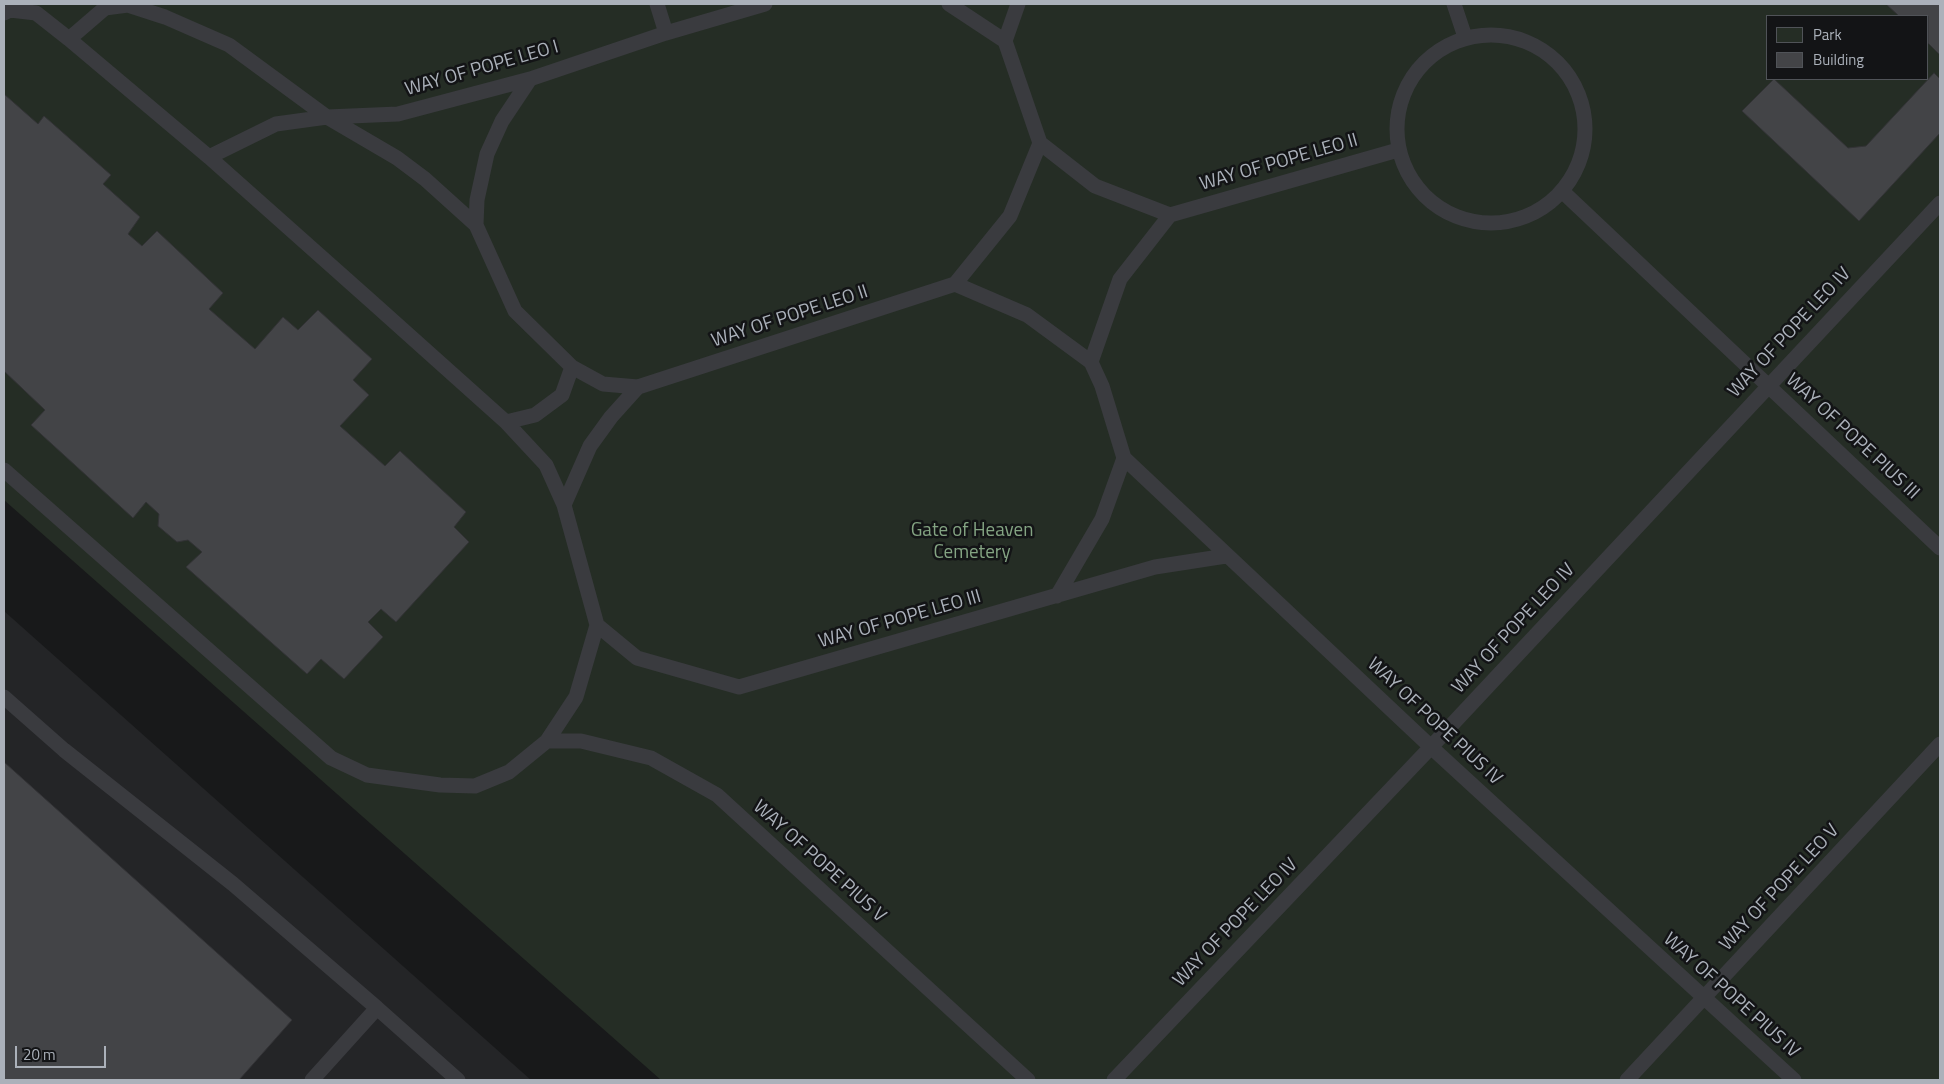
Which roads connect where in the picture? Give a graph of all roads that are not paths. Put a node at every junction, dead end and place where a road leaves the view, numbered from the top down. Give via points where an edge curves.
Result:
1 (657, 4) edge
2 (765, 4) edge
3 (949, 4) edge
4 (1018, 4) edge
5 (1454, 4) edge
6 (722, 10) edge
7 (4, 12) edge
8 (666, 33) junction
9 (1465, 37) junction
10 (68, 39) junction
11 (1005, 41) junction
12 (530, 79) junction
13 (327, 117) junction
14 (1040, 143) junction
15 (1398, 150) junction
16 (209, 157) junction
17 (1562, 191) junction
18 (1940, 203) edge
19 (1170, 215) junction
20 (476, 225) junction
21 (955, 284) junction
22 (1091, 362) junction
23 (572, 368) junction
24 (1768, 386) junction
25 (638, 387) junction
26 (506, 422) junction
27 (1124, 458) junction
28 (4, 470) edge
29 (564, 505) junction
30 (1940, 548) edge
31 (1226, 556) junction
32 (1057, 596) junction
33 (597, 625) junction
34 (4, 697) edge
35 (547, 741) junction
36 (1940, 744) edge
37 (1431, 747) junction
38 (1704, 999) junction
39 (377, 1008) junction
40 (312, 1080) edge
41 (458, 1080) edge
42 (1028, 1080) edge
43 (1114, 1080) edge
44 (1627, 1080) edge
45 (1794, 1080) edge

1 - 8 lane
2 - 6 lane, WAY OF POPE LEO I
3 - 11 lane
4 - 11 lane
5 - 9 lane
6 - 8 lane, WAY OF POPE LEO I
7 - 10 lane via 36,13
8 - 12 lane, WAY OF POPE LEO I
9 - 15 lane via 1439,49 1417,68 1402,93 1396,121
9 - 17 lane via 1495,34 1525,40 1551,55 1572,78 1584,106 1586,136 1578,166
10 - 13 lane via 104,8 128,5 166,17 229,45
10 - 16 lane
11 - 14 lane
12 - 13 lane, WAY OF POPE LEO I via 398,114
12 - 20 lane via 502,121 487,154 477,200
13 - 16 lane, WAY OF POPE LEO I via 276,124
13 - 20 lane via 397,158
14 - 19 lane via 1095,186
14 - 21 lane via 1010,216
15 - 17 lane via 1409,177 1428,200 1453,216 1482,223 1512,221 1539,210
15 - 19 lane, WAY OF POPE LEO II
16 - 26 lane
17 - 24 lane, WAY OF POPE PIUS III
18 - 24 lane, WAY OF POPE LEO IV
19 - 22 lane via 1120,279
20 - 23 lane, WAY OF POPE LEO II via 515,312
21 - 22 lane via 1027,314
21 - 25 lane, WAY OF POPE LEO II
22 - 27 lane, WAY OF POPE PIUS IV via 1102,386
23 - 25 lane, WAY OF POPE LEO II via 603,384
23 - 26 lane via 562,395 535,415
24 - 30 lane, WAY OF POPE PIUS III
24 - 37 lane, WAY OF POPE LEO IV
25 - 29 lane via 590,446
26 - 29 lane via 546,465
27 - 31 lane, WAY OF POPE PIUS IV
27 - 32 lane via 1102,519
28 - 35 lane via 331,758 368,774 440,785 475,786 509,772
29 - 33 lane
31 - 32 lane, WAY OF POPE LEO III via 1155,567
31 - 37 lane, WAY OF POPE PIUS IV
32 - 33 lane, WAY OF POPE LEO III via 739,687 637,658
33 - 35 lane via 576,697
34 - 39 lane via 64,750 233,884
35 - 42 lane, WAY OF POPE PIUS V via 581,741 651,758 717,795
36 - 38 lane, WAY OF POPE LEO V
37 - 38 lane, WAY OF POPE PIUS IV
37 - 43 lane, WAY OF POPE LEO IV
38 - 44 lane, WAY OF POPE LEO V
38 - 45 lane, WAY OF POPE PIUS IV
39 - 40 lane
39 - 41 lane

